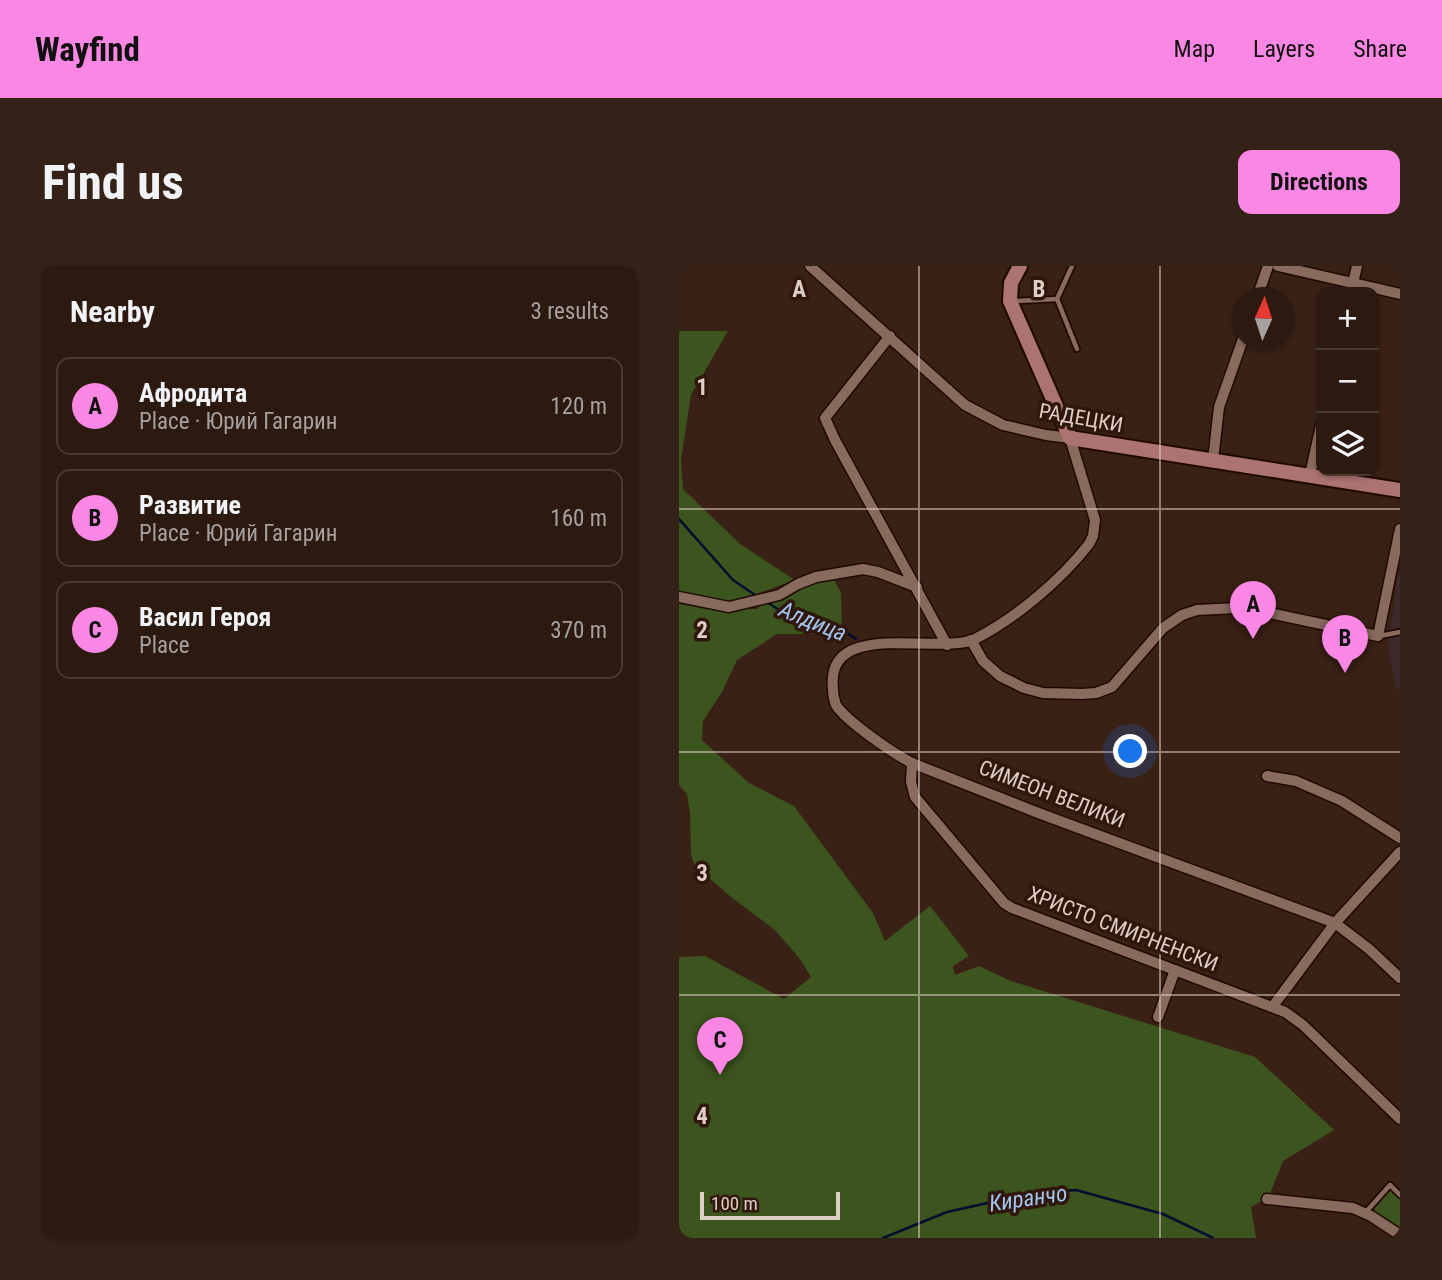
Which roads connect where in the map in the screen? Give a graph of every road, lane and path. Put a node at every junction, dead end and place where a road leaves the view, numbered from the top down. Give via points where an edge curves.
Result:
1 (810, 266) edge
2 (1020, 266) edge
3 (1072, 266) edge
4 (1268, 266) edge
5 (1278, 266) edge
6 (1357, 266) edge
7 (1261, 287) edge
8 (1349, 287) edge
9 (1352, 287) edge
10 (1379, 291) edge
11 (1400, 294) edge
12 (1057, 299) junction
13 (1010, 301) junction
14 (890, 337) junction
15 (1077, 349) dead end
16 (1239, 350) edge
17 (1070, 439) junction
18 (1316, 448) edge
19 (1213, 460) junction
20 (1310, 475) junction
21 (1400, 489) edge
22 (1400, 530) edge
23 (917, 587) junction
24 (679, 597) edge
25 (1400, 632) edge
26 (1378, 636) junction
27 (971, 640) junction
28 (947, 645) junction
29 (912, 763) junction
30 (1267, 776) dead end
31 (1400, 838) edge
32 (1400, 852) edge
33 (1335, 923) junction
34 (1175, 970) junction
35 (1400, 978) edge
36 (1273, 1006) junction
37 (1158, 1017) dead end
38 (1400, 1119) edge
39 (1400, 1195) edge
40 (1267, 1199) dead end
41 (1365, 1213) junction
42 (1400, 1235) edge

1 - 14 street, РАДЕЦКИ
2 - 13 street via 1011,283
3 - 12 lane
4 - 7 street
5 - 8 street
6 - 9 street
10 - 11 street
12 - 13 lane
12 - 15 lane
13 - 17 street, СИМЕОН ВЕЛИКИ
14 - 17 street, РАДЕЦКИ via 965,405 1003,425
14 - 23 street via 825,418
16 - 19 street via 1219,407
17 - 19 street, РАДЕЦКИ
17 - 27 street, СИМЕОН ВЕЛИКИ via 1095,520 1093,536 1020,612
18 - 20 street
19 - 20 street, РАДЕЦКИ
20 - 21 street, РАДЕЦКИ
22 - 26 street
23 - 24 street via 863,569 816,577 779,595 729,607
23 - 28 street
25 - 26 lane
26 - 27 street via 1259,611 1198,610 1163,628 1112,687 1082,694 1024,688 983,661
27 - 28 street, СИМЕОН ВЕЛИКИ
28 - 29 street, СИМЕОН ВЕЛИКИ via 871,644 851,651 835,669 835,704
29 - 33 street, СИМЕОН ВЕЛИКИ
29 - 34 street, ХРИСТО СМИРНЕНСКИ via 915,797 1004,903
30 - 31 street via 1296,781 1342,801
32 - 33 street
33 - 35 street, СИМЕОН ВЕЛИКИ
33 - 36 street
34 - 36 street, ХРИСТО СМИРНЕНСКИ
34 - 37 street
36 - 38 street, ХРИСТО СМИРНЕНСКИ via 1303,1025
39 - 41 lane via 1390,1185
40 - 41 street via 1338,1205
41 - 42 street

